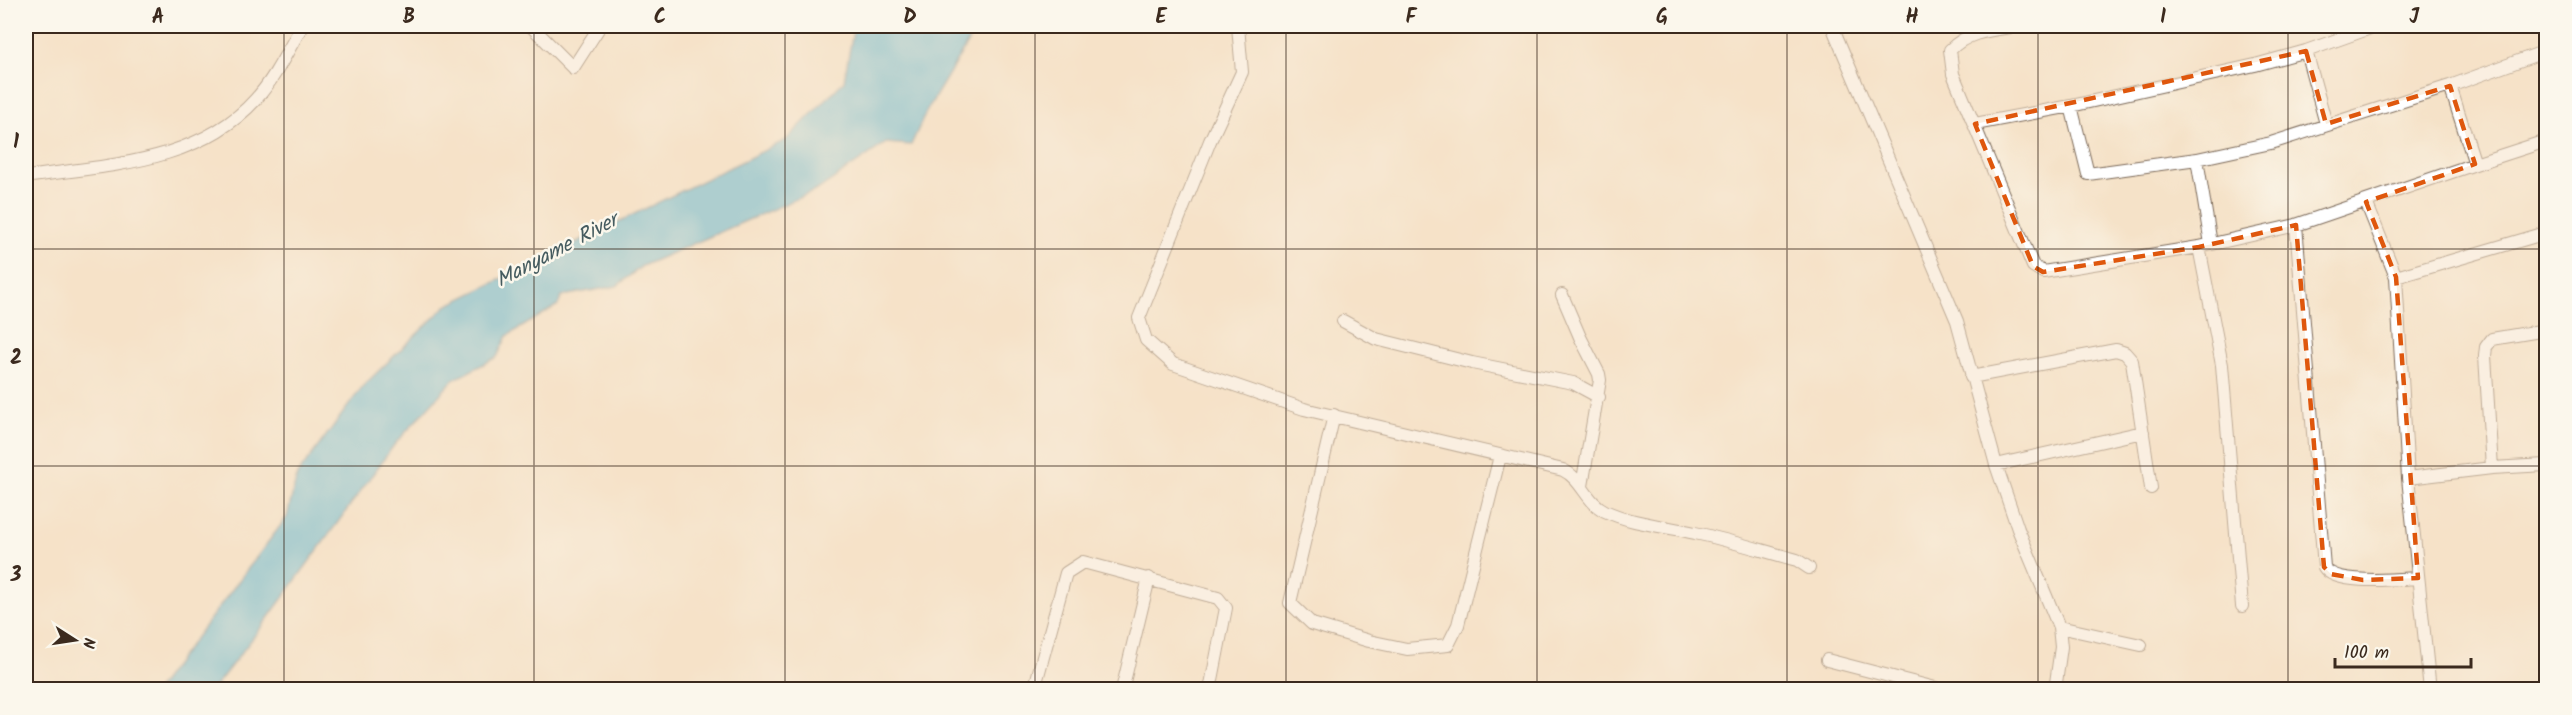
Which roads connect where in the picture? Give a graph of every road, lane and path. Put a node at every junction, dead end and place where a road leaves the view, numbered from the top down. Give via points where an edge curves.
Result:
1 (302, 26) edge
2 (531, 26) edge
3 (600, 26) edge
4 (1238, 26) edge
5 (1832, 26) edge
6 (2017, 26) edge
7 (2376, 26) edge
8 (1984, 28) edge
9 (2306, 51) junction
10 (2547, 51) edge
11 (2450, 86) junction
12 (2071, 106) junction
13 (1975, 124) junction
14 (2326, 124) junction
15 (2547, 141) edge
16 (2197, 159) junction
17 (2475, 164) junction
18 (26, 177) edge
19 (2366, 202) junction
20 (2296, 225) junction
21 (2546, 234) edge
22 (2205, 246) junction
23 (2397, 277) junction
24 (1563, 295) dead end
25 (1343, 321) dead end
26 (2547, 330) edge
27 (1971, 377) junction
28 (1599, 397) junction
29 (1334, 415) junction
30 (2143, 432) junction
31 (1500, 456) junction
32 (1996, 465) junction
33 (2547, 465) edge
34 (2492, 468) junction
35 (2408, 478) junction
36 (1582, 486) junction
37 (2151, 488) dead end
38 (1809, 568) dead end
39 (1149, 578) junction
40 (2418, 578) junction
41 (2242, 606) dead end
42 (2059, 627) junction
43 (2141, 645) dead end
44 (1827, 660) dead end
45 (1212, 689) edge
46 (1034, 690) edge
47 (1122, 690) edge
48 (1944, 690) edge
49 (2055, 690) edge
50 (2430, 690) edge

1 - 18 street via 257,98 223,128 199,142 170,153
2 - 3 street via 573,68
4 - 29 street via 1242,72 1139,318 1146,340 1173,364 1304,409
5 - 27 street via 1957,321
6 - 8 street
7 - 9 street
8 - 13 street via 1960,39 1950,50 1953,74
9 - 12 street
9 - 14 street
10 - 11 street
11 - 14 street
11 - 17 street
12 - 13 street
12 - 16 street via 2088,174
13 - 22 street via 2037,270
14 - 16 street via 2271,143
15 - 17 street
16 - 22 street
17 - 19 street
19 - 20 street
19 - 23 street
20 - 22 street
20 - 40 street via 2324,567 2331,574 2363,580
21 - 23 street
22 - 41 street via 2222,365
23 - 35 street
24 - 28 street via 1599,374
25 - 28 street via 1376,339 1573,383
26 - 34 street via 2492,339 2486,347
27 - 30 street via 2116,350 2132,361
27 - 32 street
28 - 36 street
29 - 31 street
29 - 31 street via 1290,603 1312,624 1369,641 1407,649 1448,645 1458,625
30 - 32 street
30 - 37 street
31 - 36 street via 1563,470
32 - 42 street
33 - 34 street
34 - 35 street
35 - 40 street
36 - 38 street via 1591,501 1605,511 1797,560
39 - 45 street via 1218,597 1226,608
39 - 46 street via 1083,562 1066,573
39 - 47 street
40 - 50 street
42 - 43 street
42 - 49 street via 2061,647
44 - 48 street

